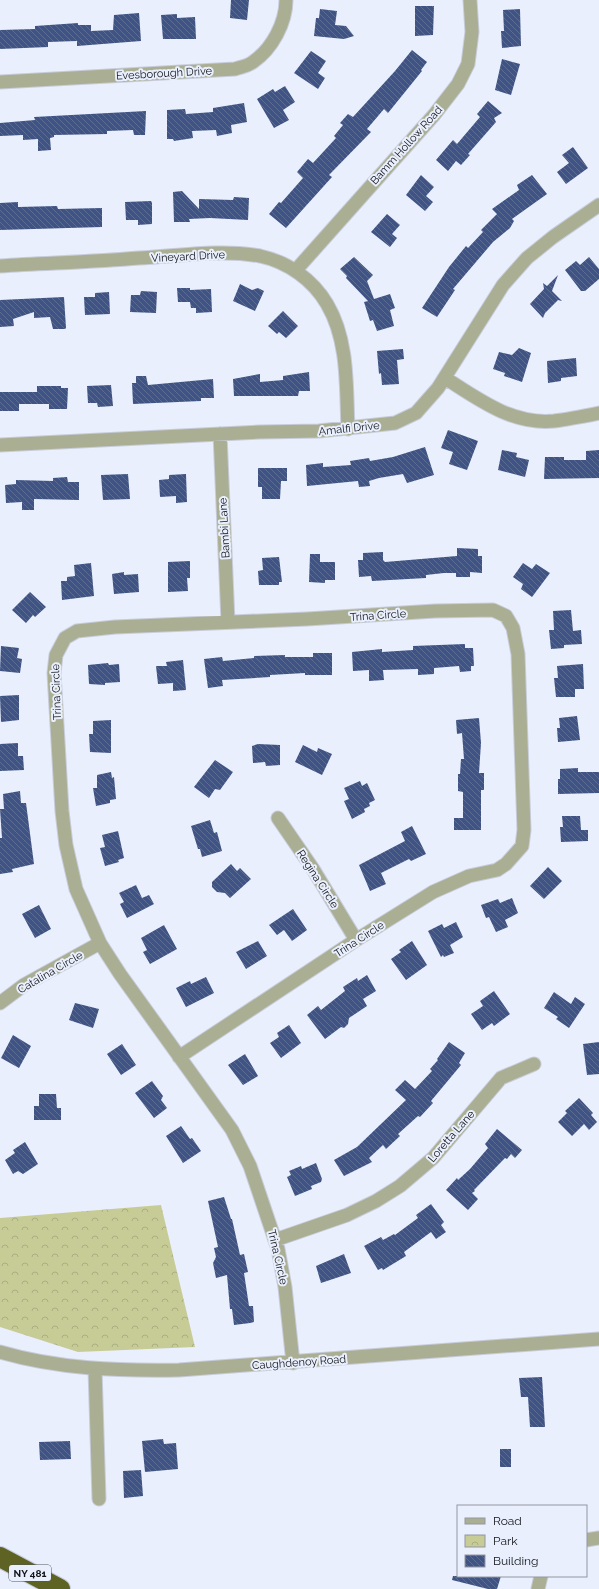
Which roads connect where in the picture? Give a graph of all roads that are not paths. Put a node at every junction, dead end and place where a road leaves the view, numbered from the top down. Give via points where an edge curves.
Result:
1 (286, 0) edge
2 (470, 0) edge
3 (0, 82) edge
4 (599, 205) edge
5 (0, 266) edge
6 (296, 270) junction
7 (445, 378) junction
8 (599, 413) edge
9 (348, 429) junction
10 (220, 434) junction
11 (0, 446) edge
12 (228, 622) junction
13 (278, 818) dead end
14 (356, 940) junction
15 (100, 943) junction
16 (0, 1003) edge
17 (179, 1057) junction
18 (534, 1064) dead end
19 (275, 1240) junction
20 (599, 1339) edge
21 (0, 1352) edge
22 (293, 1363) junction
23 (95, 1369) junction
24 (99, 1499) dead end
25 (599, 1538) edge
26 (587, 1540) edge
27 (0, 1557) edge
28 (541, 1577) edge
29 (60, 1589) edge
30 (538, 1589) edge

1 - 3 street, Evesborough Drive via 279,31 267,50 252,63 235,69
2 - 6 street, Bamm Hollow Road via 472,32 468,64 458,84 434,115
4 - 7 street, Amalfi Drive via 527,258 504,285
5 - 6 street, Vineyard Drive via 220,253 260,256
6 - 9 street, Vineyard Drive via 327,304 339,331 345,361
7 - 8 street via 490,407 519,418 552,421
7 - 9 street, Amalfi Drive via 416,413 395,423
9 - 10 street, Amalfi Drive
10 - 11 street, Amalfi Drive
10 - 12 street, Bambi Lane
12 - 14 street, Trina Circle via 493,610 506,616 513,628 518,662 524,830 522,846 497,870 469,876 434,892
12 - 15 street, Trina Circle via 77,631 65,638 56,655 54,673 66,845 76,889
13 - 14 street, Regina Circle via 313,869
14 - 17 street, Trina Circle
15 - 16 street, Catalina Circle via 24,985
15 - 17 street, Trina Circle
17 - 19 street, Trina Circle via 232,1130 250,1166
18 - 19 street, Loretta Lane via 501,1078 434,1158 400,1186 376,1202 347,1215
19 - 22 street, Trina Circle via 285,1287
20 - 22 street, Caughdenoy Road
21 - 23 street, Caughdenoy Road via 25,1359
22 - 23 street, Caughdenoy Road via 179,1370
23 - 24 street
25 - 26 street
27 - 29 highway, NY 481
28 - 30 street

